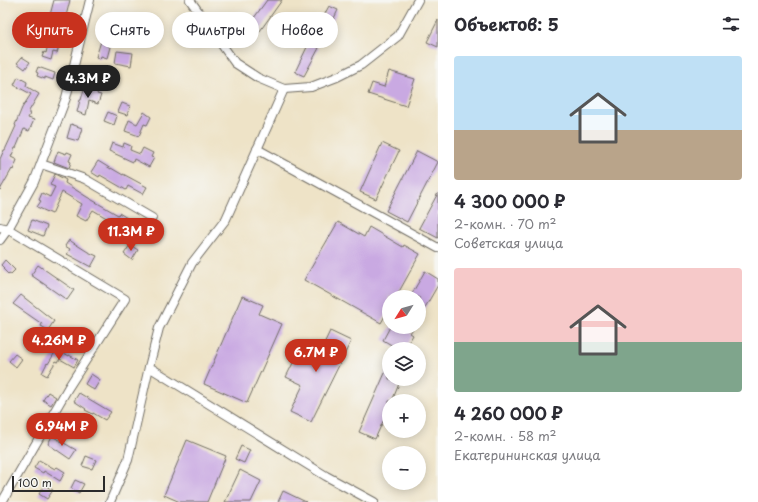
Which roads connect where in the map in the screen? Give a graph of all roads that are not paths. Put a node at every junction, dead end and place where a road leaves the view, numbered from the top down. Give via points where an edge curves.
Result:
1 (90, 0) edge
2 (190, 0) edge
3 (418, 0) edge
4 (284, 89) junction
5 (257, 149) junction
6 (40, 164) junction
7 (152, 218) dead end
8 (4, 228) edge
9 (0, 240) edge
10 (438, 248) edge
11 (149, 367) junction
12 (2, 502) edge
13 (110, 502) edge
14 (374, 502) edge

1 - 6 street via 66,98
2 - 4 street via 235,63 258,78
3 - 4 street via 398,36 361,65 311,87
4 - 5 street
5 - 10 street
5 - 11 street via 226,219 192,263 159,328
6 - 7 street via 85,179
6 - 8 street via 34,182
8 - 9 street
8 - 12 street via 125,299 68,388
11 - 13 street via 128,460
11 - 14 street via 326,476

